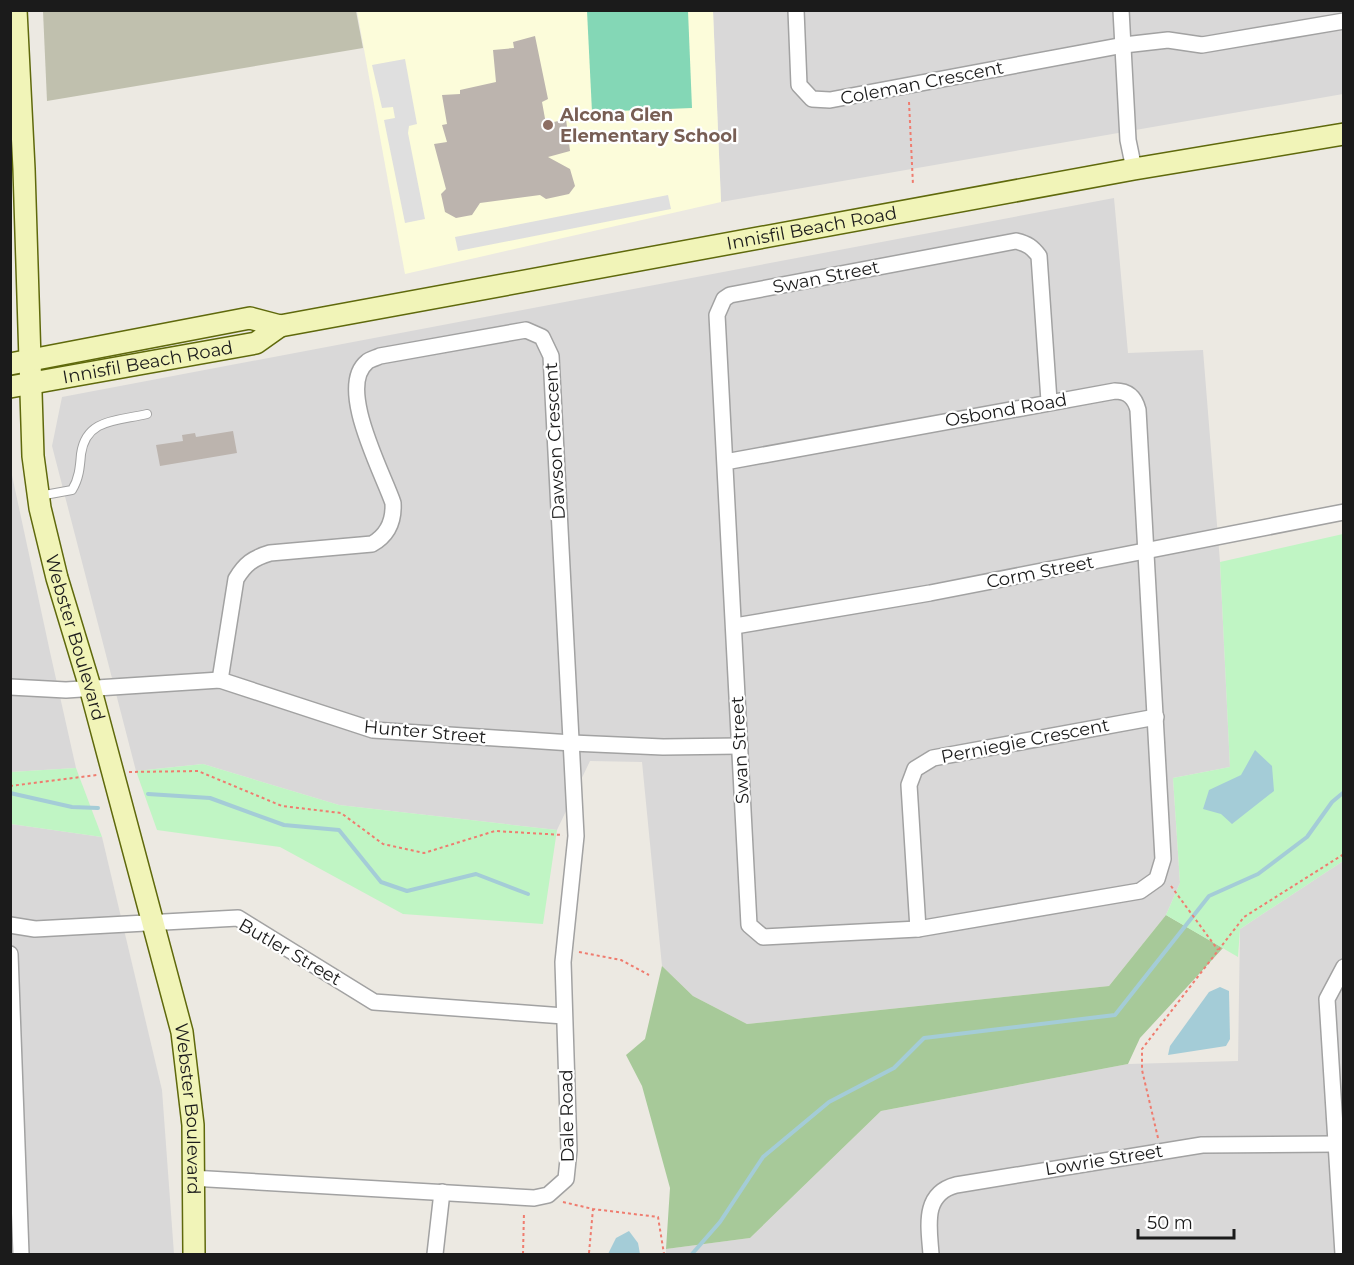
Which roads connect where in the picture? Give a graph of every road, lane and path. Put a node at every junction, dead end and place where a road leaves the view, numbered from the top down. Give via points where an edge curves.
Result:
1 (16, 10) edge
2 (796, 10) edge
3 (1121, 10) edge
4 (1344, 21) edge
5 (1124, 45) junction
6 (909, 102) dead end
7 (1344, 134) edge
8 (1134, 169) junction
9 (17, 170) edge
10 (913, 185) dead end
11 (280, 326) junction
12 (20, 363) edge
13 (20, 386) edge
14 (1049, 401) junction
15 (147, 414) dead end
16 (724, 462) junction
17 (39, 496) junction
18 (1344, 512) edge
19 (1145, 552) junction
20 (735, 626) junction
21 (220, 680) junction
22 (10, 687) edge
23 (90, 687) junction
24 (1156, 717) junction
25 (572, 743) junction
26 (740, 746) junction
27 (113, 772) junction
28 (10, 786) edge
29 (576, 836) junction
30 (1344, 854) edge
31 (1172, 886) dead end
32 (153, 923) junction
33 (10, 925) edge
34 (918, 929) junction
35 (564, 948) junction
36 (1218, 951) junction
37 (10, 954) edge
38 (1344, 967) edge
39 (649, 975) dead end
40 (564, 1016) junction
41 (1337, 1144) junction
42 (1161, 1151) junction
43 (192, 1178) junction
44 (442, 1192) junction
45 (563, 1202) dead end
46 (593, 1209) junction
47 (524, 1212) dead end
48 (21, 1254) edge
49 (194, 1254) edge
50 (435, 1254) edge
51 (523, 1254) edge
52 (589, 1254) edge
53 (664, 1254) edge
54 (931, 1254) edge
55 (1343, 1254) edge

1 - 9 main road, Webster Boulevard
2 - 5 street, Coleman Crescent via 800,85 812,99 830,100
3 - 5 street
4 - 5 street via 1202,45 1168,40
5 - 8 street via 1128,140
6 - 10 path
7 - 8 main road, Innisfil Beach Road
8 - 11 main road, Innisfil Beach Road
9 - 12 main road, Webster Boulevard
11 - 12 main road, Innisfil Beach Road via 249,318
11 - 13 main road, Innisfil Beach Road via 256,344
12 - 13 main road, Webster Boulevard
13 - 17 main road, Webster Boulevard
14 - 16 street, Osbond Road
14 - 16 street, Swan Street via 1039,256 1032,246 1023,243 994,245 724,299 717,315
14 - 19 street, Osbond Road via 1116,390 1135,401
15 - 17 lane via 90,430 82,443 78,481 72,490
16 - 20 street, Swan Street
17 - 23 main road, Webster Boulevard via 57,578
18 - 19 street, Corm Street
19 - 20 street, Corm Street
19 - 24 street, Swan Street
20 - 26 street, Swan Street
21 - 23 street, Hunter Street
21 - 25 street, Hunter Street via 374,730
21 - 25 street, Dawson Crescent via 236,579 244,566 270,553 372,544 383,538 390,527 393,503 366,437 356,387 358,375 367,362 380,356 526,330 542,337 551,356
22 - 23 street, Hunter Street
23 - 27 main road, Webster Boulevard
24 - 34 street, Swan Street via 1163,859 1161,873 1152,884 1140,891
24 - 34 street, Perniegie Crescent via 933,758 919,765 909,785
25 - 26 street, Hunter Street
25 - 29 street, Dale Road
26 - 34 street, Swan Street via 751,929 763,937
27 - 28 path
27 - 29 path via 198,771 282,806 341,813 383,844 424,853 495,831
27 - 32 main road, Webster Boulevard
29 - 35 street, Dale Road
30 - 36 path via 1244,917
31 - 36 path
32 - 33 street, Butler Street via 35,929
32 - 40 street, Butler Street via 238,918 374,1002
32 - 43 main road, Webster Boulevard via 187,1056 193,1125
35 - 39 path via 621,960
35 - 40 street, Dale Road
36 - 42 path via 1142,1049 1142,1070
37 - 48 street
38 - 41 street via 1327,999
40 - 44 street, Dale Road via 569,1150 566,1179 548,1195 534,1198
41 - 42 street, Lowrie Street via 1202,1144
41 - 55 street
42 - 54 street, Lowrie Street via 950,1186 940,1192 930,1207
43 - 44 street, Dale Road
43 - 49 main road, Webster Boulevard
44 - 50 street
45 - 46 path
46 - 52 path
46 - 53 path via 658,1217
47 - 51 path

